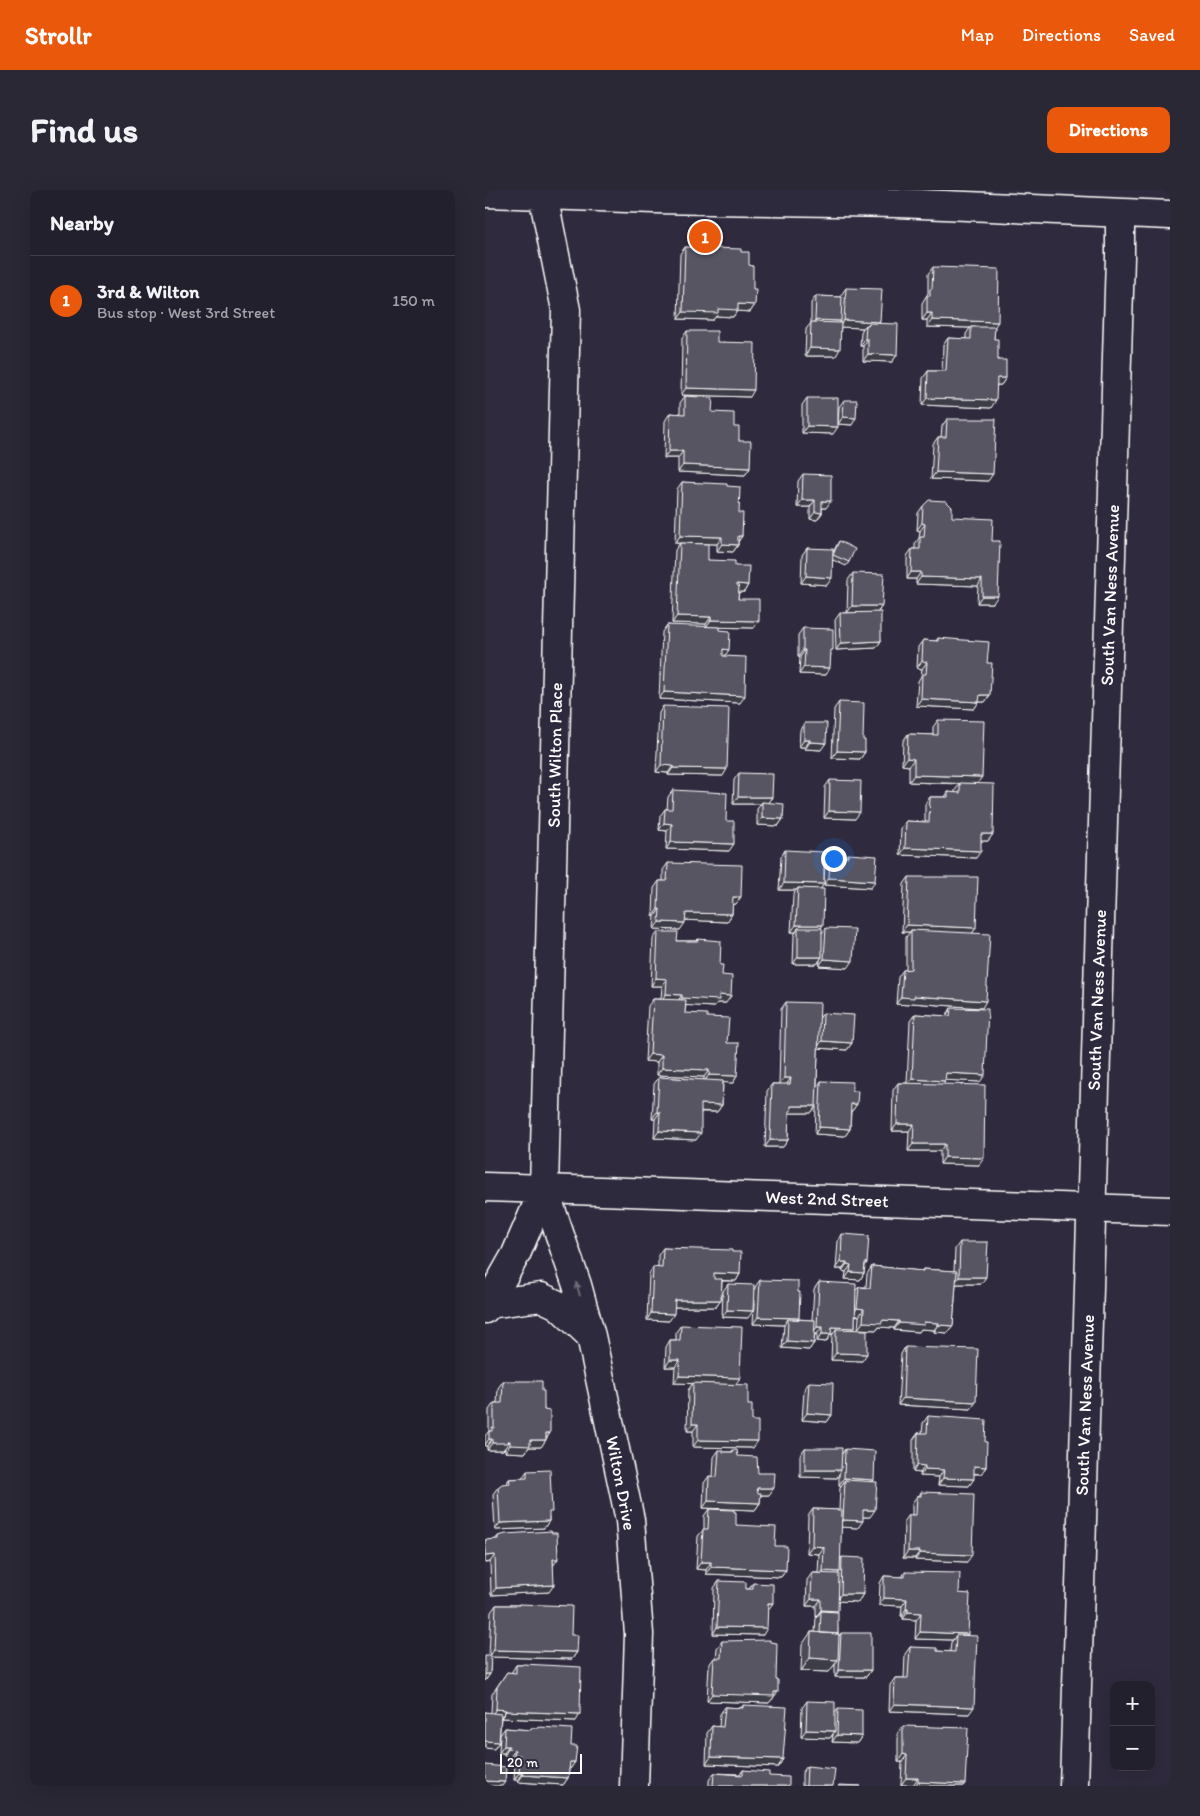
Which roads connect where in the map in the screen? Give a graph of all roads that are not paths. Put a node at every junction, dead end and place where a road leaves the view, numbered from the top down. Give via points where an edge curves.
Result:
1 (485, 193) edge
2 (543, 193) edge
3 (937, 198) edge
4 (1120, 213) junction
5 (1170, 215) edge
6 (485, 1187) edge
7 (544, 1189) junction
8 (1091, 1208) junction
9 (1170, 1211) edge
10 (486, 1307) edge
11 (591, 1336) junction
12 (634, 1786) edge
13 (1074, 1786) edge

1 - 2 street
2 - 3 street via 654,199 898,203
2 - 7 street, South Wilton Place via 566,310
3 - 4 street
4 - 5 street
4 - 8 street, South Van Ness Avenue
6 - 7 street, West 2nd Street
7 - 8 street, West 2nd Street
7 - 10 street, South Wilton Place via 516,1254
11 -> 7 street, Wilton Drive via 577,1284
8 - 9 street, West 2nd Street
8 - 13 street, South Van Ness Avenue
10 - 11 street via 541,1297 557,1305
11 - 12 street, Wilton Drive via 630,1520 639,1634

